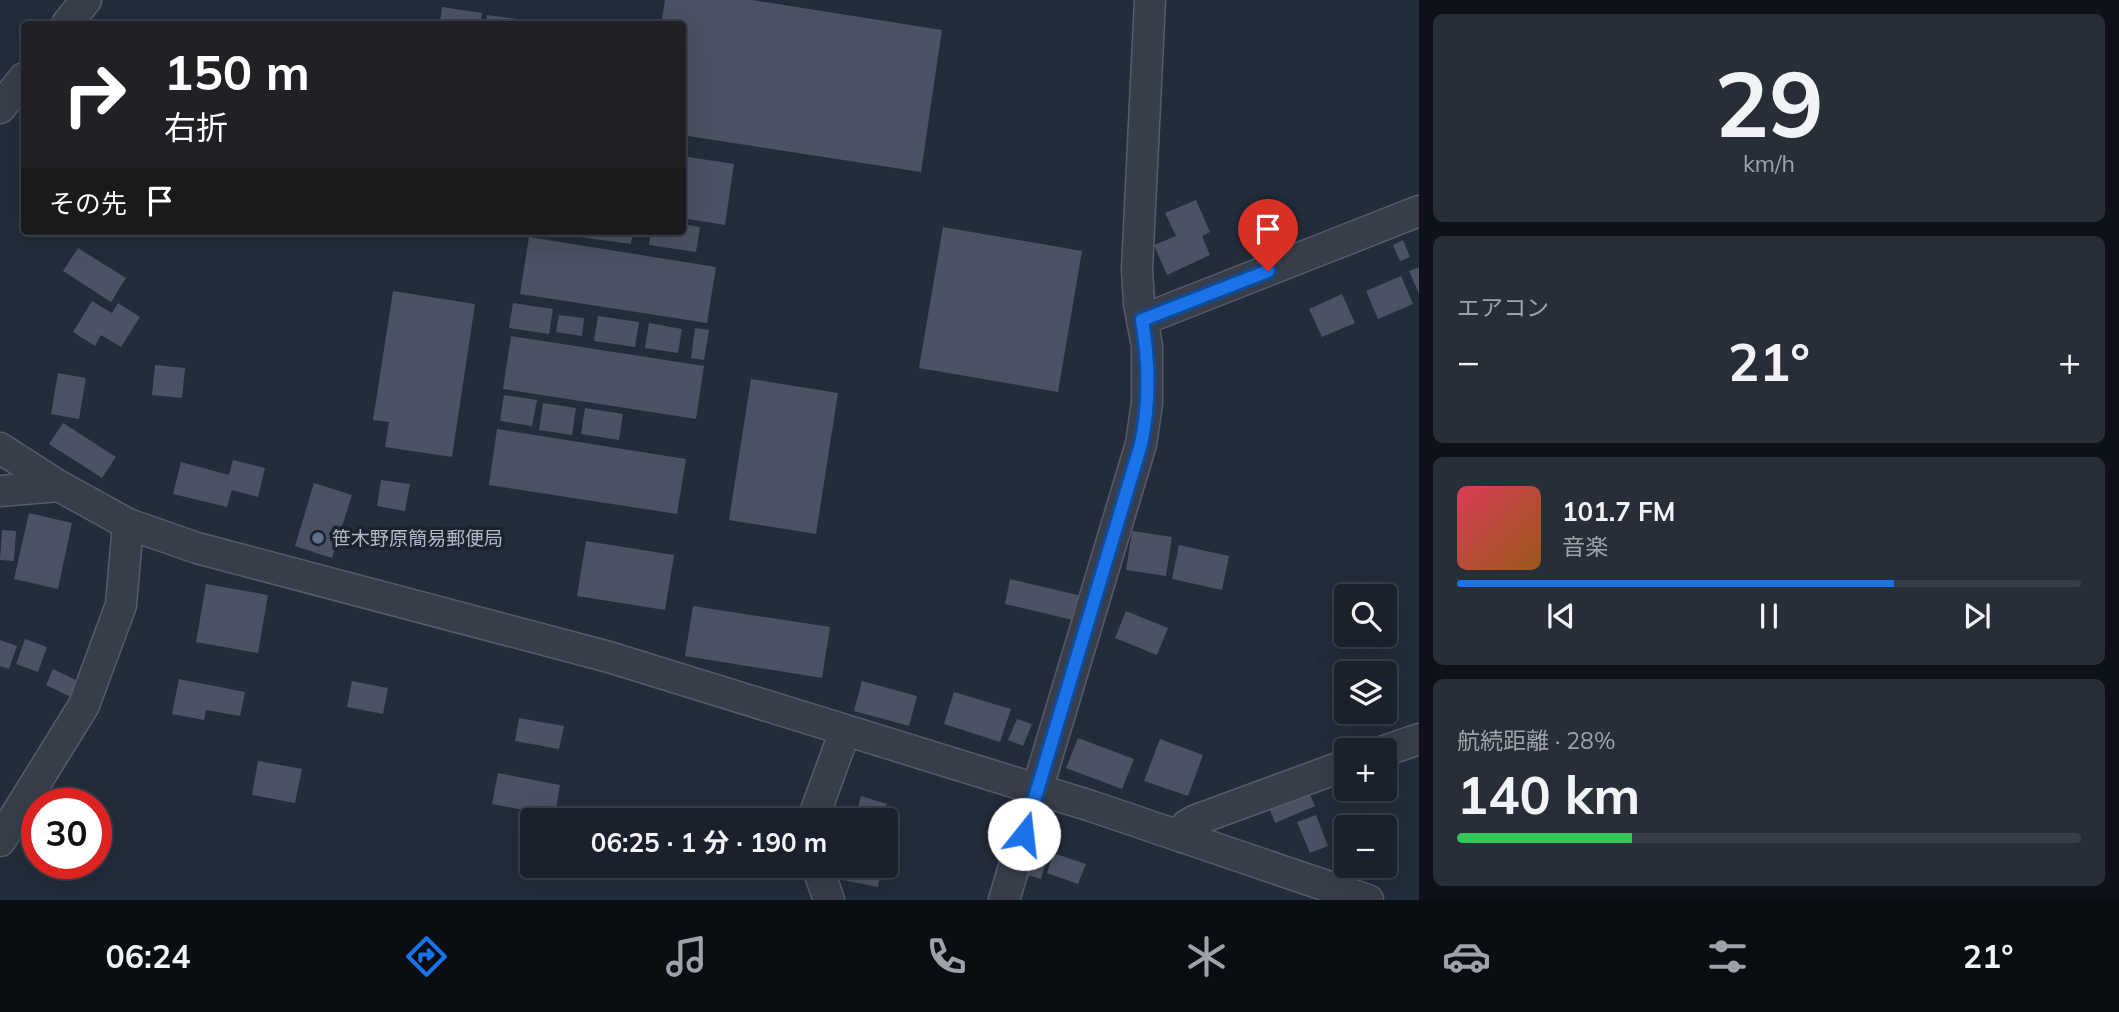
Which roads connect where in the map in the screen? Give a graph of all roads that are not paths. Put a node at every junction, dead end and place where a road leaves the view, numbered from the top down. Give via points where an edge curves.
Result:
1 (86, 0) edge
2 (1150, 0) edge
3 (69, 21) edge
4 (21, 82) edge
5 (0, 108) edge
6 (1419, 211) edge
7 (1142, 320) junction
8 (0, 448) edge
9 (59, 486) junction
10 (0, 491) edge
11 (128, 524) junction
12 (845, 731) junction
13 (1419, 739) edge
14 (1397, 747) edge
15 (1334, 769) edge
16 (1037, 789) junction
17 (817, 808) edge
18 (1182, 837) junction
19 (0, 841) edge
20 (820, 878) edge
21 (829, 900) edge
22 (1004, 900) edge
23 (1368, 900) edge

1 - 3 street
2 - 7 street via 1137,269
4 - 5 street
6 - 7 street
7 - 16 street via 1147,346 1143,434
8 - 9 street
9 - 10 street
9 - 11 street
11 - 12 street via 197,548 609,657
11 - 19 street via 121,605 84,705
12 - 16 street
12 - 17 street
13 - 14 street
15 - 18 street via 1196,820 1187,825
16 - 18 street
16 - 22 street
18 - 23 street
20 - 21 street

